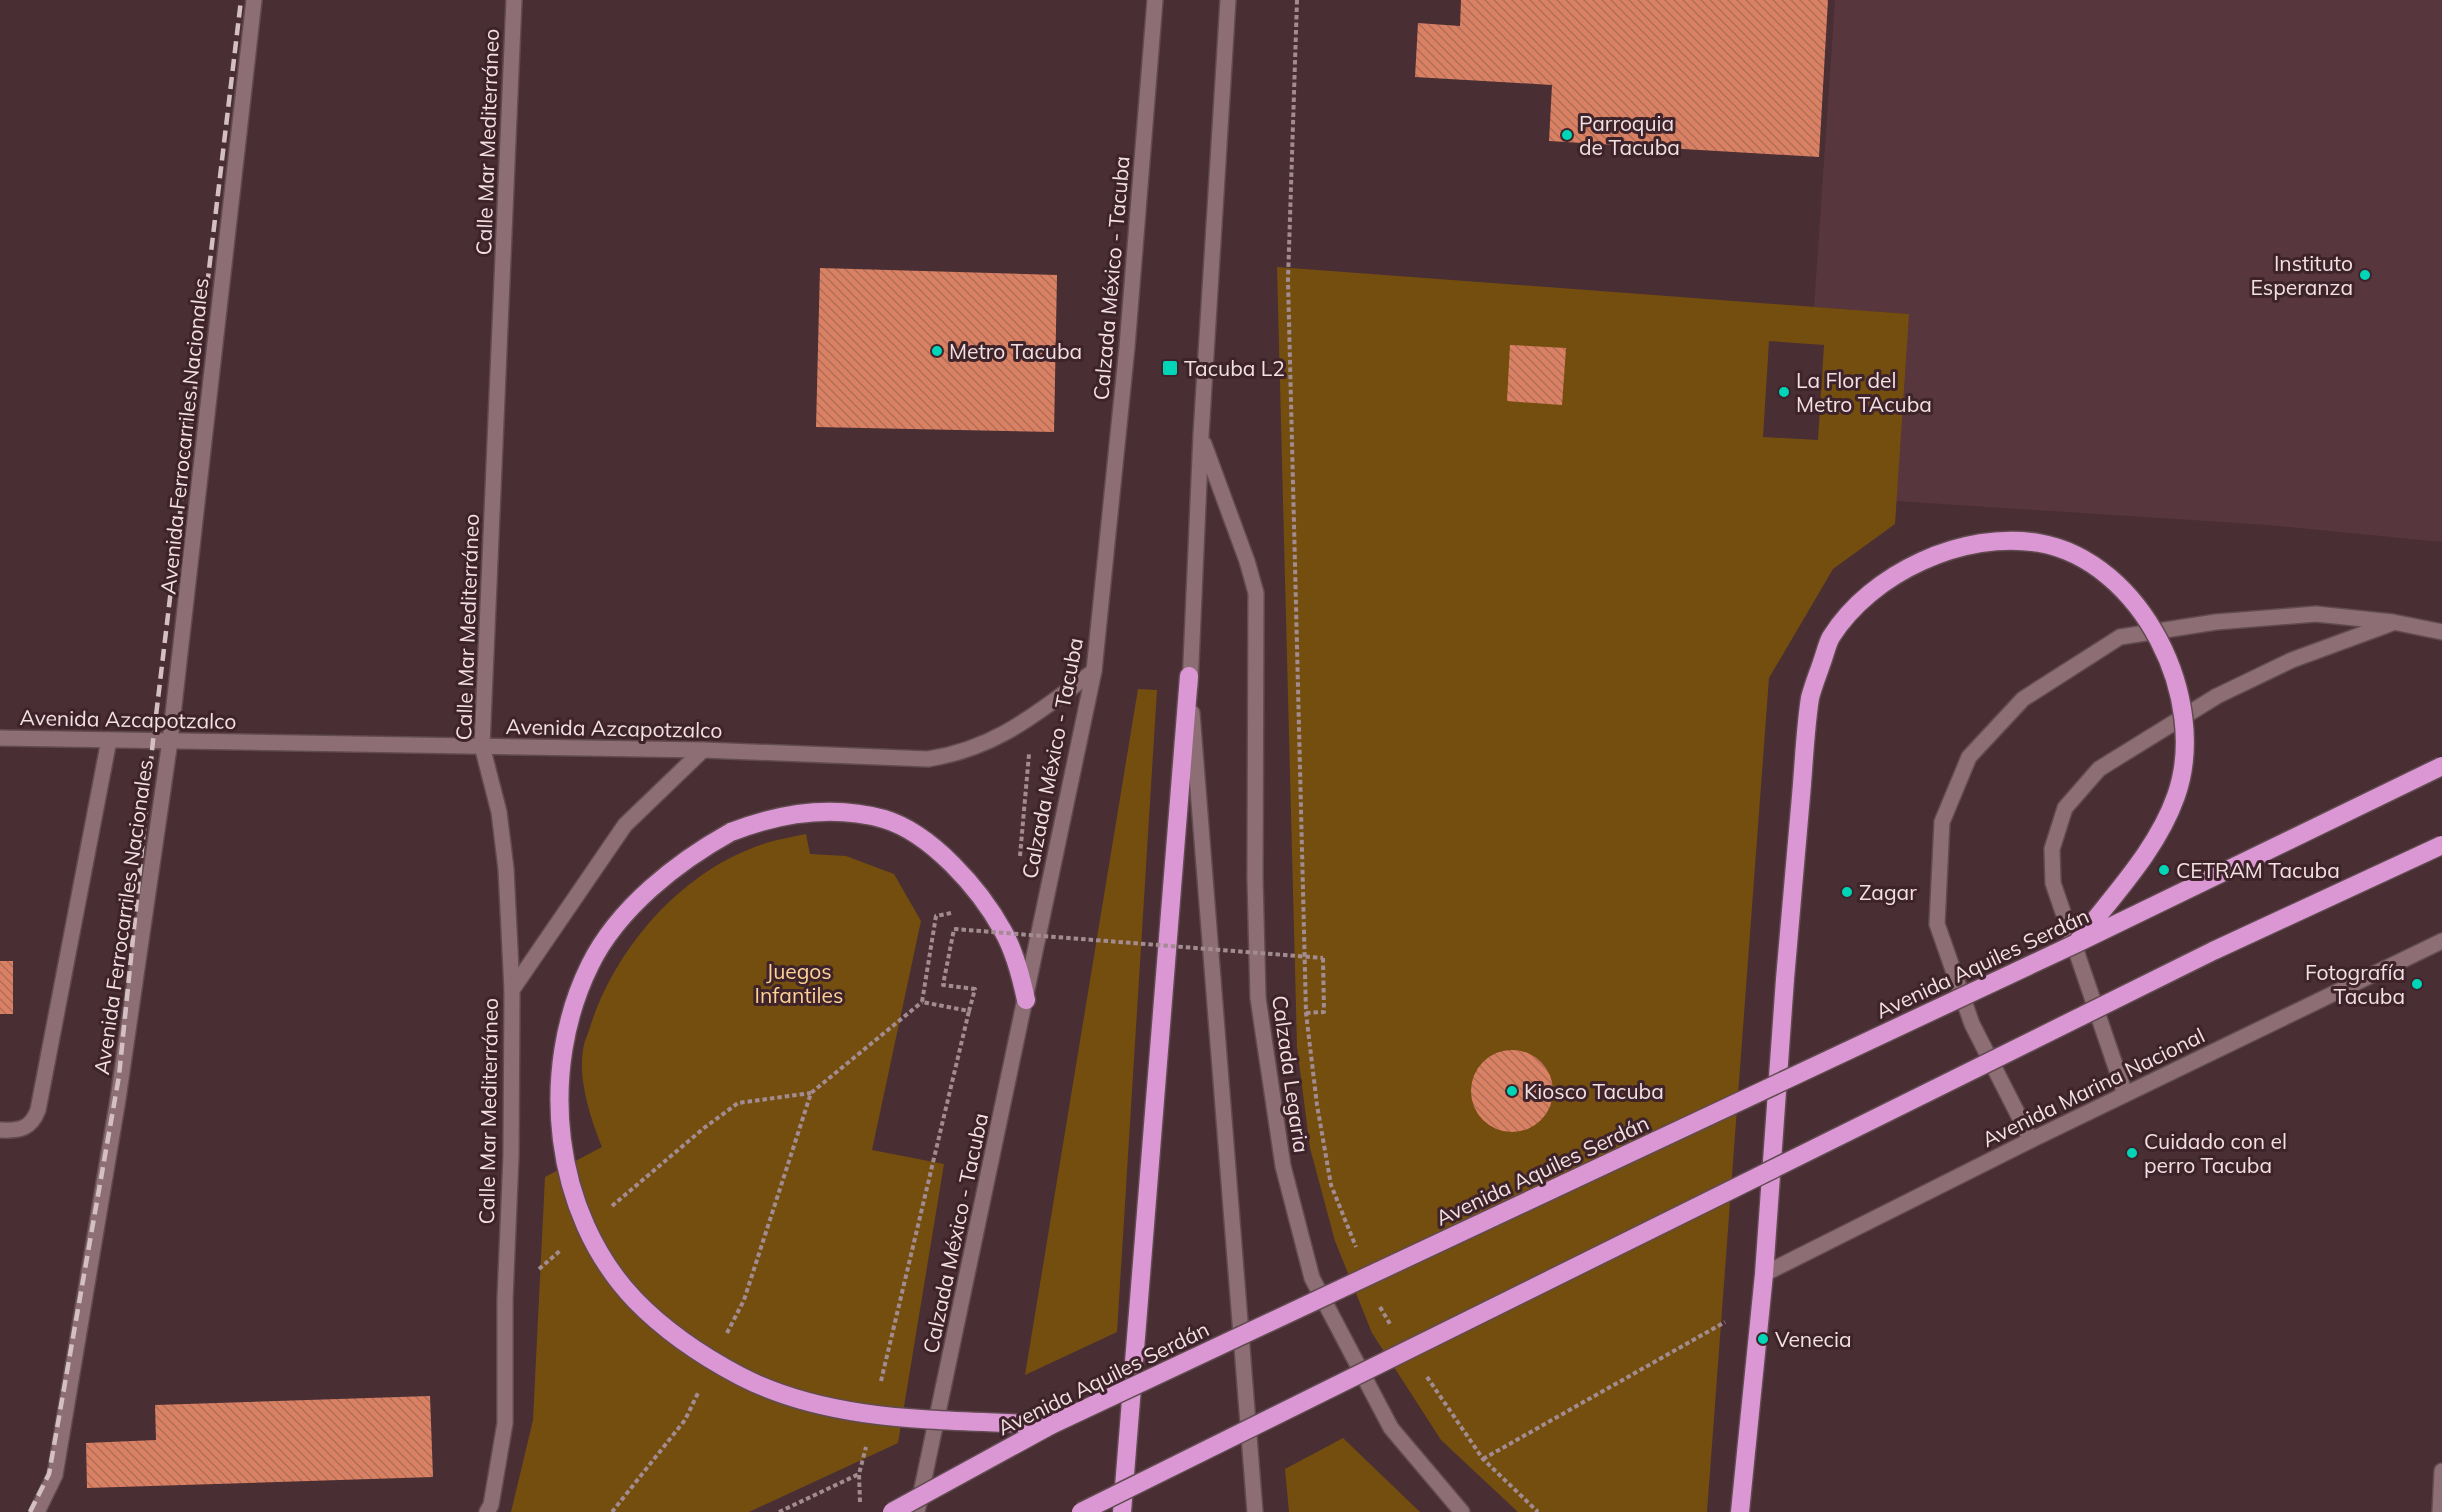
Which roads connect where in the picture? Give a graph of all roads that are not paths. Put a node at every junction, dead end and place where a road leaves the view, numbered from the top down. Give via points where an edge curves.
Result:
1 (254, 0) edge
2 (514, 0) edge
3 (1155, 0) edge
4 (1228, 0) edge
5 (1201, 435) junction
6 (2393, 622) junction
7 (2442, 632) edge
8 (1094, 671) junction
9 (1189, 676) junction
10 (0, 738) edge
11 (109, 740) junction
12 (170, 741) junction
13 (482, 746) junction
14 (703, 750) junction
15 (2442, 766) edge
16 (2442, 845) edge
17 (2442, 941) edge
18 (2077, 943) junction
19 (512, 990) junction
20 (1026, 1000) junction
21 (2126, 1094) junction
22 (0, 1130) edge
23 (2031, 1140) junction
24 (1764, 1274) junction
25 (1051, 1425) junction
26 (2442, 1471) edge
27 (489, 1508) edge
28 (37, 1512) edge
29 (891, 1512) edge
30 (917, 1512) edge
31 (1082, 1512) edge
32 (1122, 1512) edge
33 (1255, 1512) edge
34 (1462, 1512) edge
35 (1740, 1512) edge
36 (2440, 1512) edge

1 - 12 main road, Avenida Ferrocarriles Nacionales
2 - 13 main road, Calle Mar Mediterráneo
3 - 8 main road, Calzada México - Tacuba via 1127,347
4 - 5 main road
5 - 9 main road
5 - 34 main road, Calzada Legaria via 1256,593 1258,998 1283,1166 1312,1278 1391,1428
6 - 7 main road
6 - 21 main road via 2292,660 2217,696 2099,769 2065,808 2052,849 2053,883
6 - 23 main road via 2316,614 2216,622 2120,637 2023,699 1969,757 1942,822 1937,924 1972,1024
8 - 14 main road, Avenida Azcapotzalco via 1016,728 958,754 928,759
8 - 20 main road, Calzada México - Tacuba
9 - 32 highway
9 - 33 main road
10 - 11 main road, Avenida Azcapotzalco
11 - 12 main road, Avenida Azcapotzalco
11 - 22 main road via 38,1110 25,1129
12 - 13 main road, Avenida Azcapotzalco
12 - 28 main road, Avenida Ferrocarriles Nacionales via 118,1099 55,1475
13 - 14 main road, Avenida Azcapotzalco
13 - 19 main road, Calle Mar Mediterráneo via 501,823
14 - 19 main road via 625,825
15 - 18 highway, Avenida Aquiles Serdán, bridge
16 - 31 highway, bridge via 2192,962
17 - 21 main road, Avenida Marina Nacional
18 - 24 highway, bridge via 2156,840 2177,794 2185,742 2181,700 2168,659 2146,617 2117,584 2080,558 2039,543 1991,542 1940,554 1902,569 1867,595 1831,637 1810,697
18 - 25 highway, Avenida Aquiles Serdán, bridge
19 - 27 main road, Calle Mar Mediterráneo via 511,1156 504,1299 505,1423
20 - 25 highway, bridge via 1016,959 987,906 953,866 909,830 869,816 809,812 769,819 731,832 687,860 639,900 607,939 579,992 562,1059 559,1128 572,1190 598,1247 633,1299 712,1361 775,1392 837,1408
20 - 30 main road, Calzada México - Tacuba
21 - 23 main road, Avenida Marina Nacional
23 - 24 main road, Avenida Marina Nacional
24 - 35 highway
25 - 29 highway, Avenida Aquiles Serdán, bridge
26 - 36 main road

